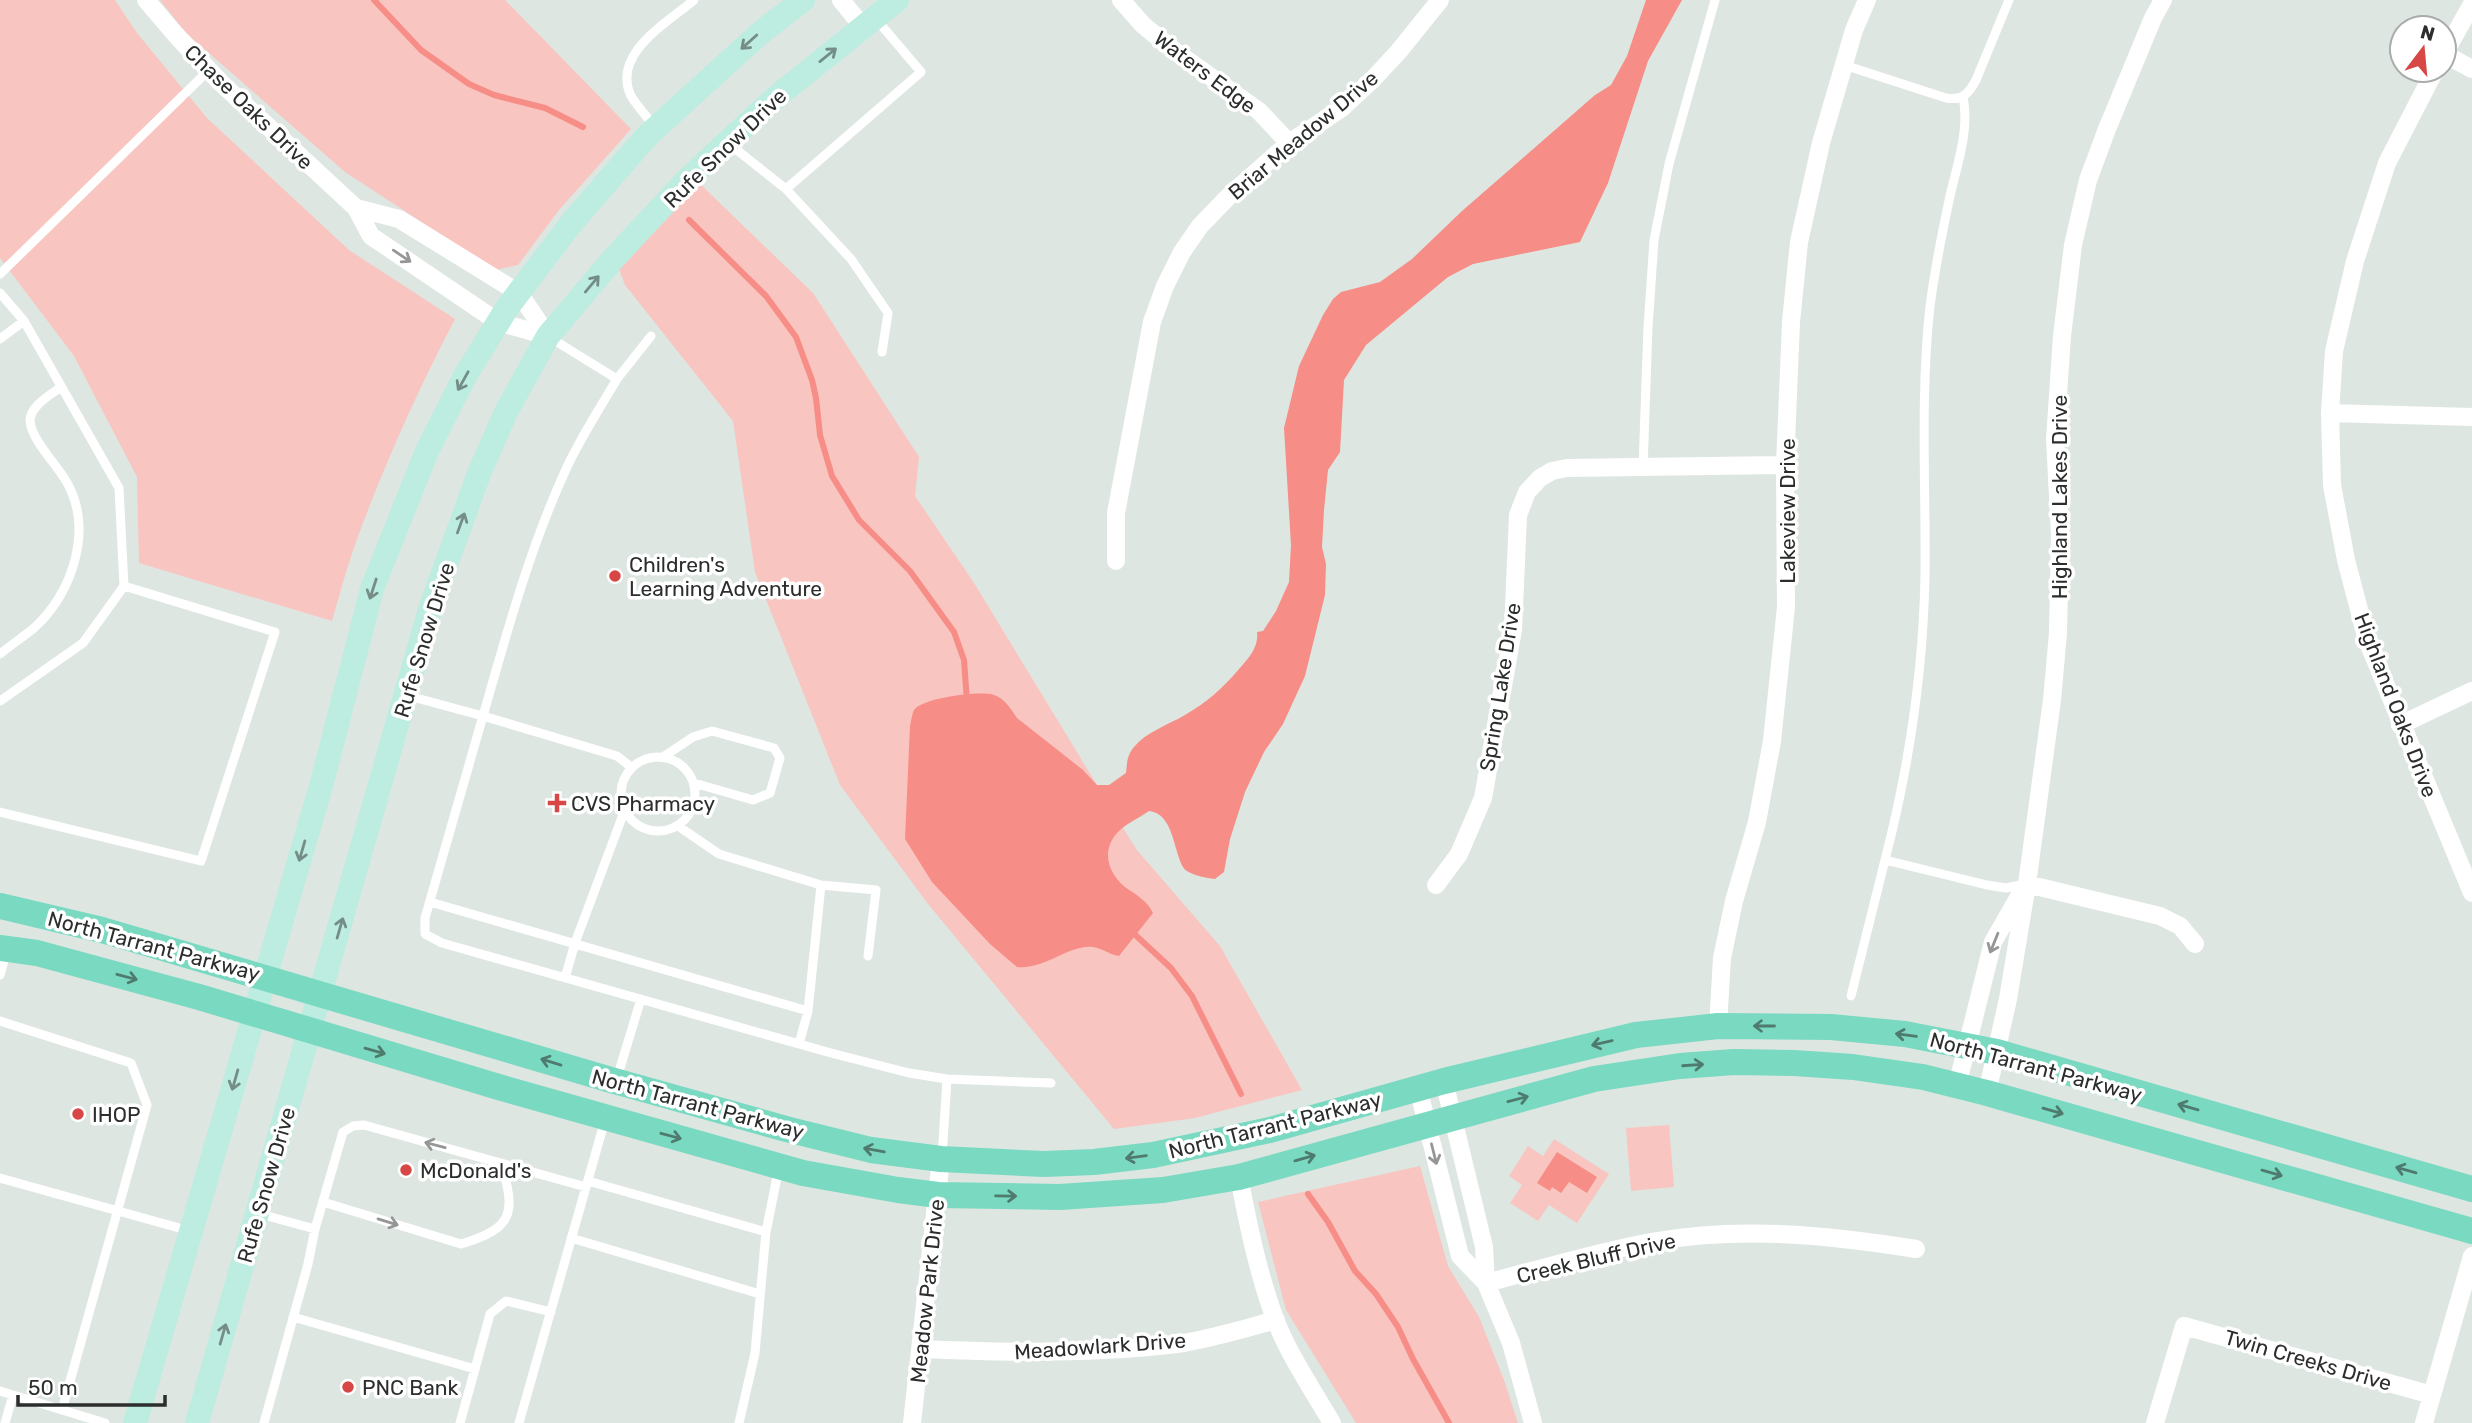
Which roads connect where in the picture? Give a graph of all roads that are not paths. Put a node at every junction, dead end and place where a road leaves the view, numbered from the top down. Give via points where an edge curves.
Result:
1 (146, 0) edge
2 (694, 0) edge
3 (803, 0) edge
4 (841, 0) edge
5 (1121, 0) edge
6 (1440, 0) edge
7 (1715, 0) edge
8 (1867, 0) edge
9 (2009, 0) edge
10 (2163, 0) edge
11 (2472, 4) edge
12 (878, 11) edge
13 (2458, 29) edge
14 (1844, 65) junction
15 (209, 70) junction
16 (2428, 84) edge
17 (1963, 97) junction
18 (655, 128) junction
19 (726, 142) junction
20 (1289, 143) junction
21 (786, 189) junction
22 (356, 208) junction
23 (0, 274) edge
24 (0, 293) edge
25 (519, 293) junction
26 (24, 321) junction
27 (498, 322) junction
28 (548, 336) junction
29 (651, 336) dead end
30 (0, 339) edge
31 (882, 352) dead end
32 (617, 379) junction
33 (61, 387) junction
34 (2330, 413) junction
35 (2472, 417) edge
36 (1785, 465) junction
37 (1643, 468) junction
38 (1116, 561) dead end
39 (124, 586) junction
40 (0, 654) edge
41 (2472, 691) edge
42 (407, 696) junction
43 (1, 698) edge
44 (482, 716) junction
45 (2400, 725) junction
46 (663, 757) junction
47 (631, 767) junction
48 (694, 783) junction
49 (0, 812) edge
50 (624, 812) junction
51 (678, 826) junction
52 (1885, 860) junction
53 (2027, 884) junction
54 (821, 885) junction
55 (1436, 886) dead end
56 (2472, 893) edge
57 (430, 902) junction
58 (0, 906) edge
59 (575, 943) junction
60 (2195, 944) dead end
61 (4, 948) edge
62 (868, 956) dead end
63 (0, 975) edge
64 (265, 977) junction
65 (565, 978) junction
66 (321, 994) junction
67 (1851, 996) dead end
68 (641, 999) junction
69 (808, 1011) junction
70 (254, 1014) junction
71 (0, 1021) edge
72 (1718, 1026) junction
73 (310, 1032) junction
74 (799, 1044) junction
75 (1966, 1045) junction
76 (1997, 1052) junction
77 (947, 1079) junction
78 (1444, 1081) junction
79 (616, 1082) junction
80 (1051, 1083) dead end
81 (1956, 1086) junction
82 (1418, 1087) junction
83 (1987, 1093) junction
84 (1452, 1117) junction
85 (606, 1118) junction
86 (1426, 1124) junction
87 (942, 1160) junction
88 (501, 1163) junction
89 (779, 1166) junction
90 (1240, 1177) junction
91 (0, 1178) edge
92 (587, 1184) junction
93 (2472, 1189) edge
94 (938, 1195) junction
95 (323, 1202) junction
96 (117, 1211) junction
97 (257, 1214) junction
98 (314, 1229) junction
99 (2472, 1231) edge
100 (191, 1232) junction
101 (766, 1232) junction
102 (571, 1238) junction
103 (1916, 1250) dead end
104 (2472, 1256) edge
105 (1486, 1283) junction
106 (760, 1294) junction
107 (551, 1312) junction
108 (293, 1317) junction
109 (1276, 1320) junction
110 (921, 1349) junction
111 (475, 1368) junction
112 (0, 1391) edge
113 (13, 1395) junction
114 (2432, 1395) junction
115 (66, 1411) junction
116 (5, 1423) edge
117 (68, 1423) edge
118 (105, 1423) edge
119 (135, 1423) edge
120 (197, 1423) edge
121 (264, 1423) edge
122 (460, 1423) edge
123 (519, 1423) edge
124 (738, 1423) edge
125 (912, 1423) edge
126 (1332, 1423) edge
127 (1533, 1423) edge
128 (2155, 1423) edge
129 (2424, 1423) edge

1 - 15 street, Chase Oaks Drive
2 - 18 lane via 628,62 626,78 632,96
3 -> 18 main road
4 - 12 street
5 - 20 street, Waters Edge via 1151,32 1259,111
6 - 20 street, Briar Meadow Drive via 1399,51 1342,108
7 - 37 lane via 1669,164 1654,240
8 - 14 street, Lakeview Drive
9 - 17 lane via 1976,80
10 - 53 street, Highland Lakes Drive via 2106,129 2073,245 2055,439 2060,535 2058,633
11 - 13 street
19 -> 12 main road, Rufe Snow Drive
12 - 21 lane via 922,72
14 - 17 lane via 1947,98
14 - 36 street, Lakeview Drive via 1799,242
15 - 22 street, Chase Oaks Drive
15 - 23 lane
16 - 34 street, Highland Oaks Drive via 2386,163 2355,261 2334,351
17 - 52 lane via 1962,140 1939,250 1926,351 1925,579 1914,718
18 - 25 main road via 573,221
19 - 21 lane
28 -> 19 main road, Rufe Snow Drive via 614,258
20 - 38 street, Briar Meadow Drive via 1200,226 1164,286 1152,322 1116,513
21 - 31 lane via 850,259 888,313
22 - 25 street, Chase Oaks Drive via 399,219
22 -> 27 street, Chase Oaks Drive via 371,236
24 - 26 lane
25 - 27 main road
25 - 28 street, Chase Oaks Drive
26 - 30 lane
26 - 33 lane
27 - 28 street, Chase Oaks Drive
27 -> 64 main road via 427,451 372,589
28 - 32 lane
42 -> 28 main road, Rufe Snow Drive via 431,606 480,471
29 - 32 lane
32 - 44 lane via 568,465 550,507 521,583
33 - 39 lane via 119,488
33 - 40 lane via 34,408 30,419 32,431 67,483 76,506 76,558 55,604
34 - 35 street
34 - 45 street, Highland Oaks Drive via 2332,485 2346,561 2367,640
36 - 37 street, Spring Lake Drive
36 - 72 street, Lakeview Drive via 1786,607 1772,741 1757,822 1722,958
37 - 55 street, Spring Lake Drive via 1552,471 1527,492 1518,515 1513,630 1483,798 1459,854
39 - 43 lane via 83,643
39 - 49 lane via 275,632 201,862
41 - 45 street
42 - 44 lane
66 -> 42 main road, Rufe Snow Drive
44 - 47 lane via 617,757
44 - 57 lane
45 - 56 street, Highland Oaks Drive
46 - 47 lane via 646,758
46 - 48 lane via 687,770
46 - 48 lane via 693,737 712,731 774,748 780,758 770,793 753,800
47 - 50 lane via 620,788
48 - 51 lane via 690,815
50 - 51 lane via 638,827 648,830
50 - 59 lane
51 - 54 lane via 719,854
52 - 53 lane via 1987,885
52 - 67 lane
53 - 60 street via 2160,916 2180,926
53 -> 75 street, Highland Lakes Drive via 1993,942
53 - 76 street, Highland Lakes Drive
54 - 62 lane via 876,890
54 - 69 lane
57 - 59 lane
57 - 65 lane via 425,934
58 - 64 main road, North Tarrant Parkway
59 - 65 lane
59 - 69 lane
61 - 63 lane
61 -> 70 main road, North Tarrant Parkway via 61,959
64 - 66 main road, North Tarrant Parkway
64 - 70 main road
65 - 68 lane
66 - 73 main road, Rufe Snow Drive
79 -> 66 main road, North Tarrant Parkway
68 - 74 lane
68 - 79 lane
69 - 74 lane
70 - 73 main road, North Tarrant Parkway
70 -> 100 main road
71 - 96 lane via 131,1063 147,1105
75 -> 72 main road, North Tarrant Parkway via 1831,1027
72 -> 78 main road, North Tarrant Parkway via 1636,1035
73 -> 85 main road, North Tarrant Parkway
73 - 97 main road, Rufe Snow Drive
74 - 77 lane
75 - 76 main road, North Tarrant Parkway
75 - 81 street, Highland Lakes Drive
76 - 83 street, Highland Lakes Drive
93 -> 76 main road, North Tarrant Parkway
77 - 80 lane
77 - 87 lane
78 - 82 main road, North Tarrant Parkway
78 - 84 street
79 - 85 main road
87 -> 79 main road, North Tarrant Parkway via 847,1144
81 - 83 main road, North Tarrant Parkway
84 -> 81 main road, North Tarrant Parkway via 1594,1079 1734,1062 1853,1068
82 - 86 street
82 -> 87 main road, North Tarrant Parkway via 1270,1130 1153,1155 1044,1164
83 -> 99 main road, North Tarrant Parkway
84 - 86 main road, North Tarrant Parkway
84 - 105 street via 1484,1247
85 -> 89 main road, North Tarrant Parkway
85 - 92 lane
90 -> 86 main road, North Tarrant Parkway
86 -> 105 street via 1460,1256
87 - 94 street, Meadow Park Drive
88 - 92 lane
88 -> 95 lane via 353,1126 343,1132
95 -> 88 lane via 461,1244 503,1225 510,1208
89 - 94 main road, North Tarrant Parkway
89 - 101 lane
94 -> 90 main road, North Tarrant Parkway via 1072,1196 1163,1190
90 - 109 street via 1259,1267
91 - 96 lane
92 - 101 lane
92 - 102 lane
94 - 110 street, Meadow Park Drive
95 - 98 lane
96 - 100 lane
96 - 115 lane
97 - 98 lane
120 -> 97 main road, Rufe Snow Drive
98 - 108 lane
100 - 119 main road
101 - 106 lane
102 - 106 lane
102 - 107 lane
103 - 105 street, Creek Bluff Drive via 1850,1238 1741,1233 1698,1236 1651,1242
104 - 114 street
105 - 127 street via 1511,1343
106 - 124 lane via 755,1353
107 - 111 lane via 506,1301 490,1314
107 - 123 lane
108 - 111 lane
108 - 121 lane
109 - 110 street, Meadowlark Drive via 1179,1343 1123,1349
109 - 126 street
110 - 125 street, Meadow Park Drive
111 - 122 lane
112 - 113 lane
113 - 115 lane
113 - 116 lane
114 - 128 street, Twin Creeks Drive via 2184,1326
114 - 129 street
115 - 117 lane
115 - 118 lane

